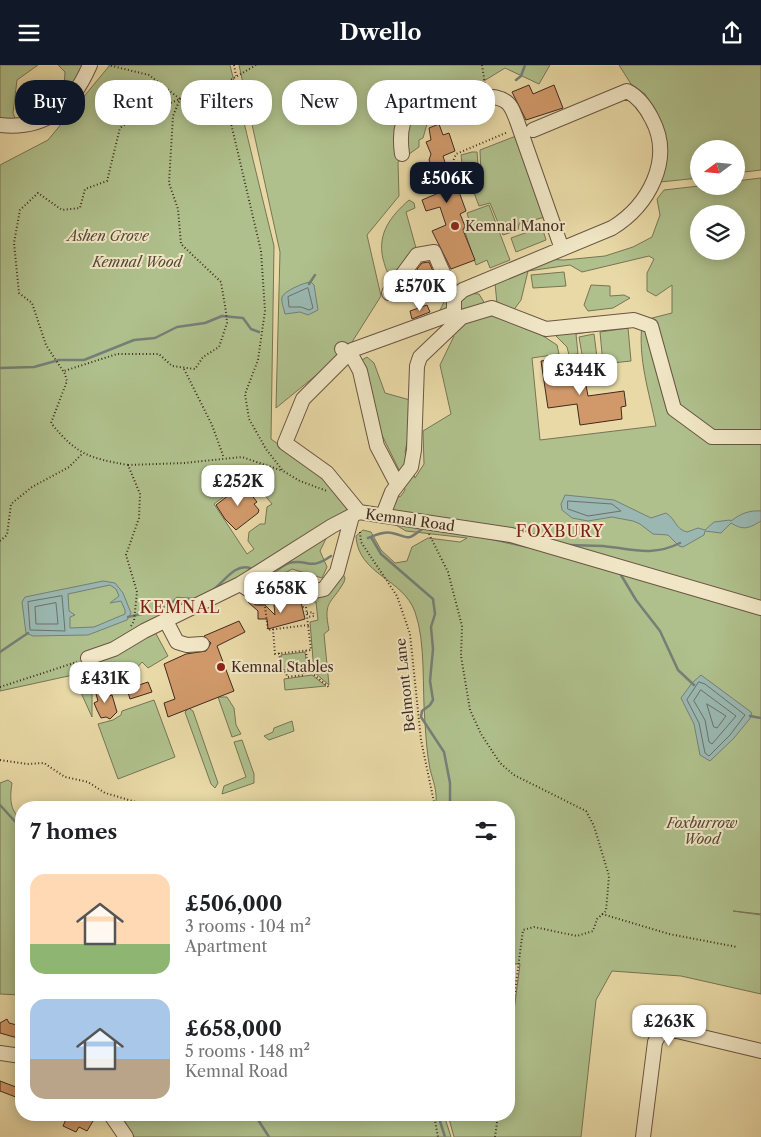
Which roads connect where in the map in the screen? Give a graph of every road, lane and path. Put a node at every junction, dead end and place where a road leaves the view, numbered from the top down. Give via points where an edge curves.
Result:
1 (90, 65) edge
2 (108, 65) edge
3 (234, 65) edge
4 (256, 65) edge
5 (482, 65) edge
6 (236, 77) junction
7 (231, 80) edge
8 (485, 80) edge
9 (495, 97) edge
10 (180, 99) junction
11 (0, 125) edge
12 (231, 125) edge
13 (403, 125) edge
14 (526, 129) junction
15 (402, 154) dead end
16 (448, 176) dead end
17 (562, 249) junction
18 (389, 293) dead end
19 (454, 298) junction
20 (345, 350) junction
21 (183, 368) junction
22 (64, 371) junction
23 (761, 437) edge
24 (82, 454) junction
25 (224, 457) junction
26 (128, 465) junction
27 (283, 471) junction
28 (397, 485) junction
29 (335, 493) dead end
30 (355, 514) junction
31 (383, 515) junction
32 (422, 520) junction
33 (0, 541) edge
34 (240, 584) junction
35 (305, 594) junction
36 (264, 598) junction
37 (761, 608) edge
38 (307, 613) junction
39 (307, 617) junction
40 (134, 621) dead end
41 (166, 621) junction
42 (308, 625) junction
43 (273, 629) junction
44 (202, 644) dead end
45 (306, 650) junction
46 (279, 653) junction
47 (88, 658) joint
48 (308, 669) junction
49 (304, 670) junction
50 (286, 671) junction
51 (0, 687) edge
52 (330, 688) dead end
53 (0, 760) edge
54 (133, 801) edge
55 (434, 801) edge
56 (602, 914) junction
57 (736, 947) dead end
58 (515, 991) edge
59 (761, 1051) edge
60 (0, 1053) edge
61 (15, 1055) edge
62 (115, 1121) edge
63 (435, 1121) edge
64 (497, 1121) edge
65 (126, 1137) edge
66 (438, 1137) edge
67 (495, 1137) edge
68 (643, 1137) edge

1 - 11 street via 74,97 56,113 33,123
2 - 10 path via 149,75
3 - 6 path
4 - 6 path
5 - 8 path
6 - 7 path
9 - 14 street via 504,100
10 - 21 path via 172,116 169,183 178,209 181,244 221,282 227,322 219,347 203,357 195,369
10 - 22 path via 133,118 120,128 107,181 85,189 80,208 62,210 38,193 20,210 14,243 20,293 32,303 46,345
12 - 27 path via 261,251 265,311 258,360 245,394 250,419 266,449
13 - 15 street
14 - 16 path via 456,154
14 - 17 street
14 - 17 street via 627,91 648,110 655,124 661,156 658,171 638,207 626,220 612,228
17 - 19 street via 463,290
18 - 19 street via 417,255 434,252
19 - 20 street via 454,313
20 - 28 street via 354,360 363,381 377,446
20 - 30 street via 303,399 285,443 327,473
21 - 22 path via 172,366 159,353 118,354
21 - 25 path
22 - 24 path via 67,381 51,423
23 - 28 street via 712,437 674,409 651,325 634,320 546,329 492,308 462,317 420,357 411,467
24 - 26 path
24 - 33 path via 69,467 32,487 11,504 7,535
25 - 26 path via 184,463
25 - 27 path via 242,457
26 - 40 path via 140,494 139,518 126,555 137,592
27 - 29 path via 300,481
28 - 31 street
30 - 31 street, Kemnal Road
30 - 34 street, Kemnal Road
30 - 35 street via 335,578 324,589
30 - 55 path, Belmont Lane via 360,521 361,542 397,596 410,634 421,740
31 - 32 street, Kemnal Road
32 - 37 street, Kemnal Road via 511,535
32 - 56 path via 448,572 462,626 461,656 470,710 481,735 500,763 514,775 586,811 597,834 609,876 606,911
34 - 36 street
34 - 41 street, Kemnal Road
35 - 36 street
35 - 38 path via 306,602 302,607 306,607
36 - 43 path via 268,630
38 - 39 path
38 - 39 path via 314,612 314,617
39 - 42 path
41 - 44 street via 177,642
41 - 47 street, Kemnal Road via 114,649
42 - 43 path
42 - 45 path via 311,650
43 - 46 path via 275,654
45 - 46 path
45 - 48 path
46 - 50 path via 282,672
47 - 51 path
48 - 49 path
48 - 52 path via 312,669 313,674
49 - 50 path
49 - 50 path via 304,675 287,677
53 - 54 path via 44,763 65,777 88,782 105,793
56 - 57 path via 669,934
56 - 58 path via 593,931 577,936 534,927 523,930
59 - 68 street via 673,1030 659,1035 655,1041
60 - 61 street
62 - 65 street
63 - 66 path
64 - 67 path

